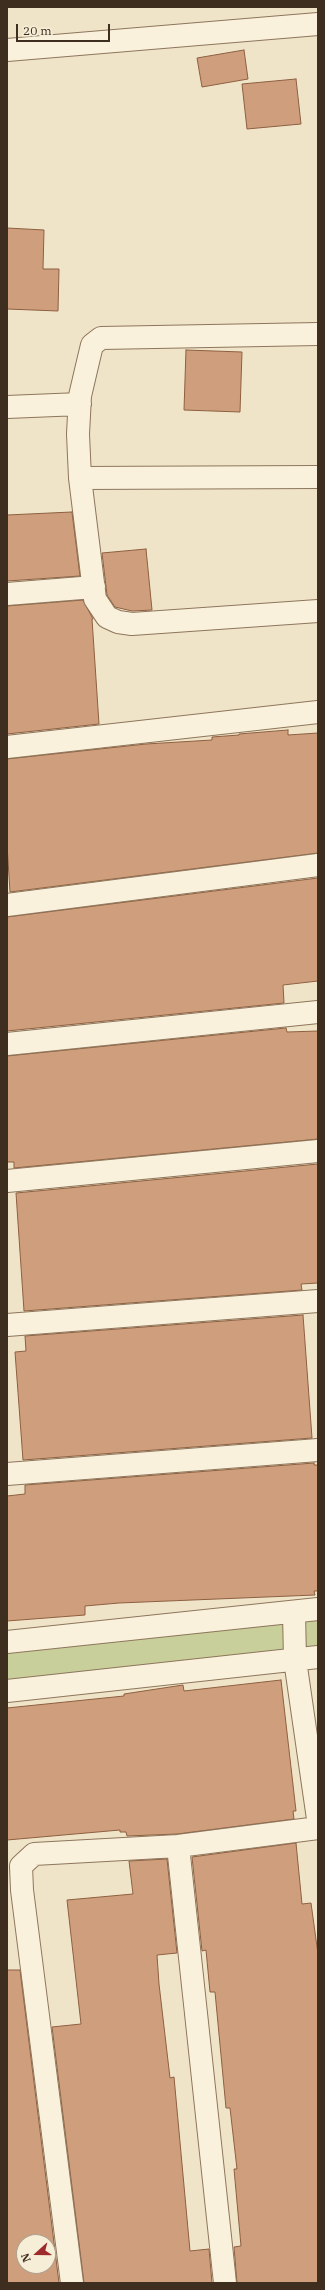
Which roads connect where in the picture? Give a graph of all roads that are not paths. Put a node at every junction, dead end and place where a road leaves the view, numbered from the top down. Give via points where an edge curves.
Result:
1 (318, 24) edge
2 (7, 50) edge
3 (318, 334) edge
4 (80, 404) junction
5 (7, 408) edge
6 (318, 477) edge
7 (80, 478) junction
8 (94, 587) junction
9 (7, 594) edge
10 (318, 611) edge
11 (318, 712) edge
12 (7, 747) edge
13 (318, 865) edge
14 (7, 905) edge
15 (318, 1012) edge
16 (7, 1044) edge
17 (318, 1151) edge
18 (7, 1181) edge
19 (318, 1301) edge
20 (7, 1325) edge
21 (318, 1450) edge
22 (7, 1474) edge
23 (318, 1609) edge
24 (294, 1612) junction
25 (7, 1642) edge
26 (318, 1657) edge
27 (295, 1660) junction
28 (7, 1691) edge
29 (318, 1819) edge
30 (318, 1828) edge
31 (178, 1846) junction
32 (72, 2283) edge
33 (225, 2283) edge

1 - 2 street
3 - 4 street via 100,338 92,345
4 - 5 street
4 - 7 street
6 - 7 street
7 - 8 street
8 - 9 street
8 - 10 street via 95,599 107,617 132,624
11 - 12 street
13 - 14 street
15 - 16 street
17 - 18 street
19 - 20 street
21 - 22 street
23 - 24 street
24 - 25 street
24 - 27 street
26 - 27 street
27 - 28 street
27 - 29 street
30 - 31 street
31 - 32 street via 34,1854 21,1866
31 - 33 street

